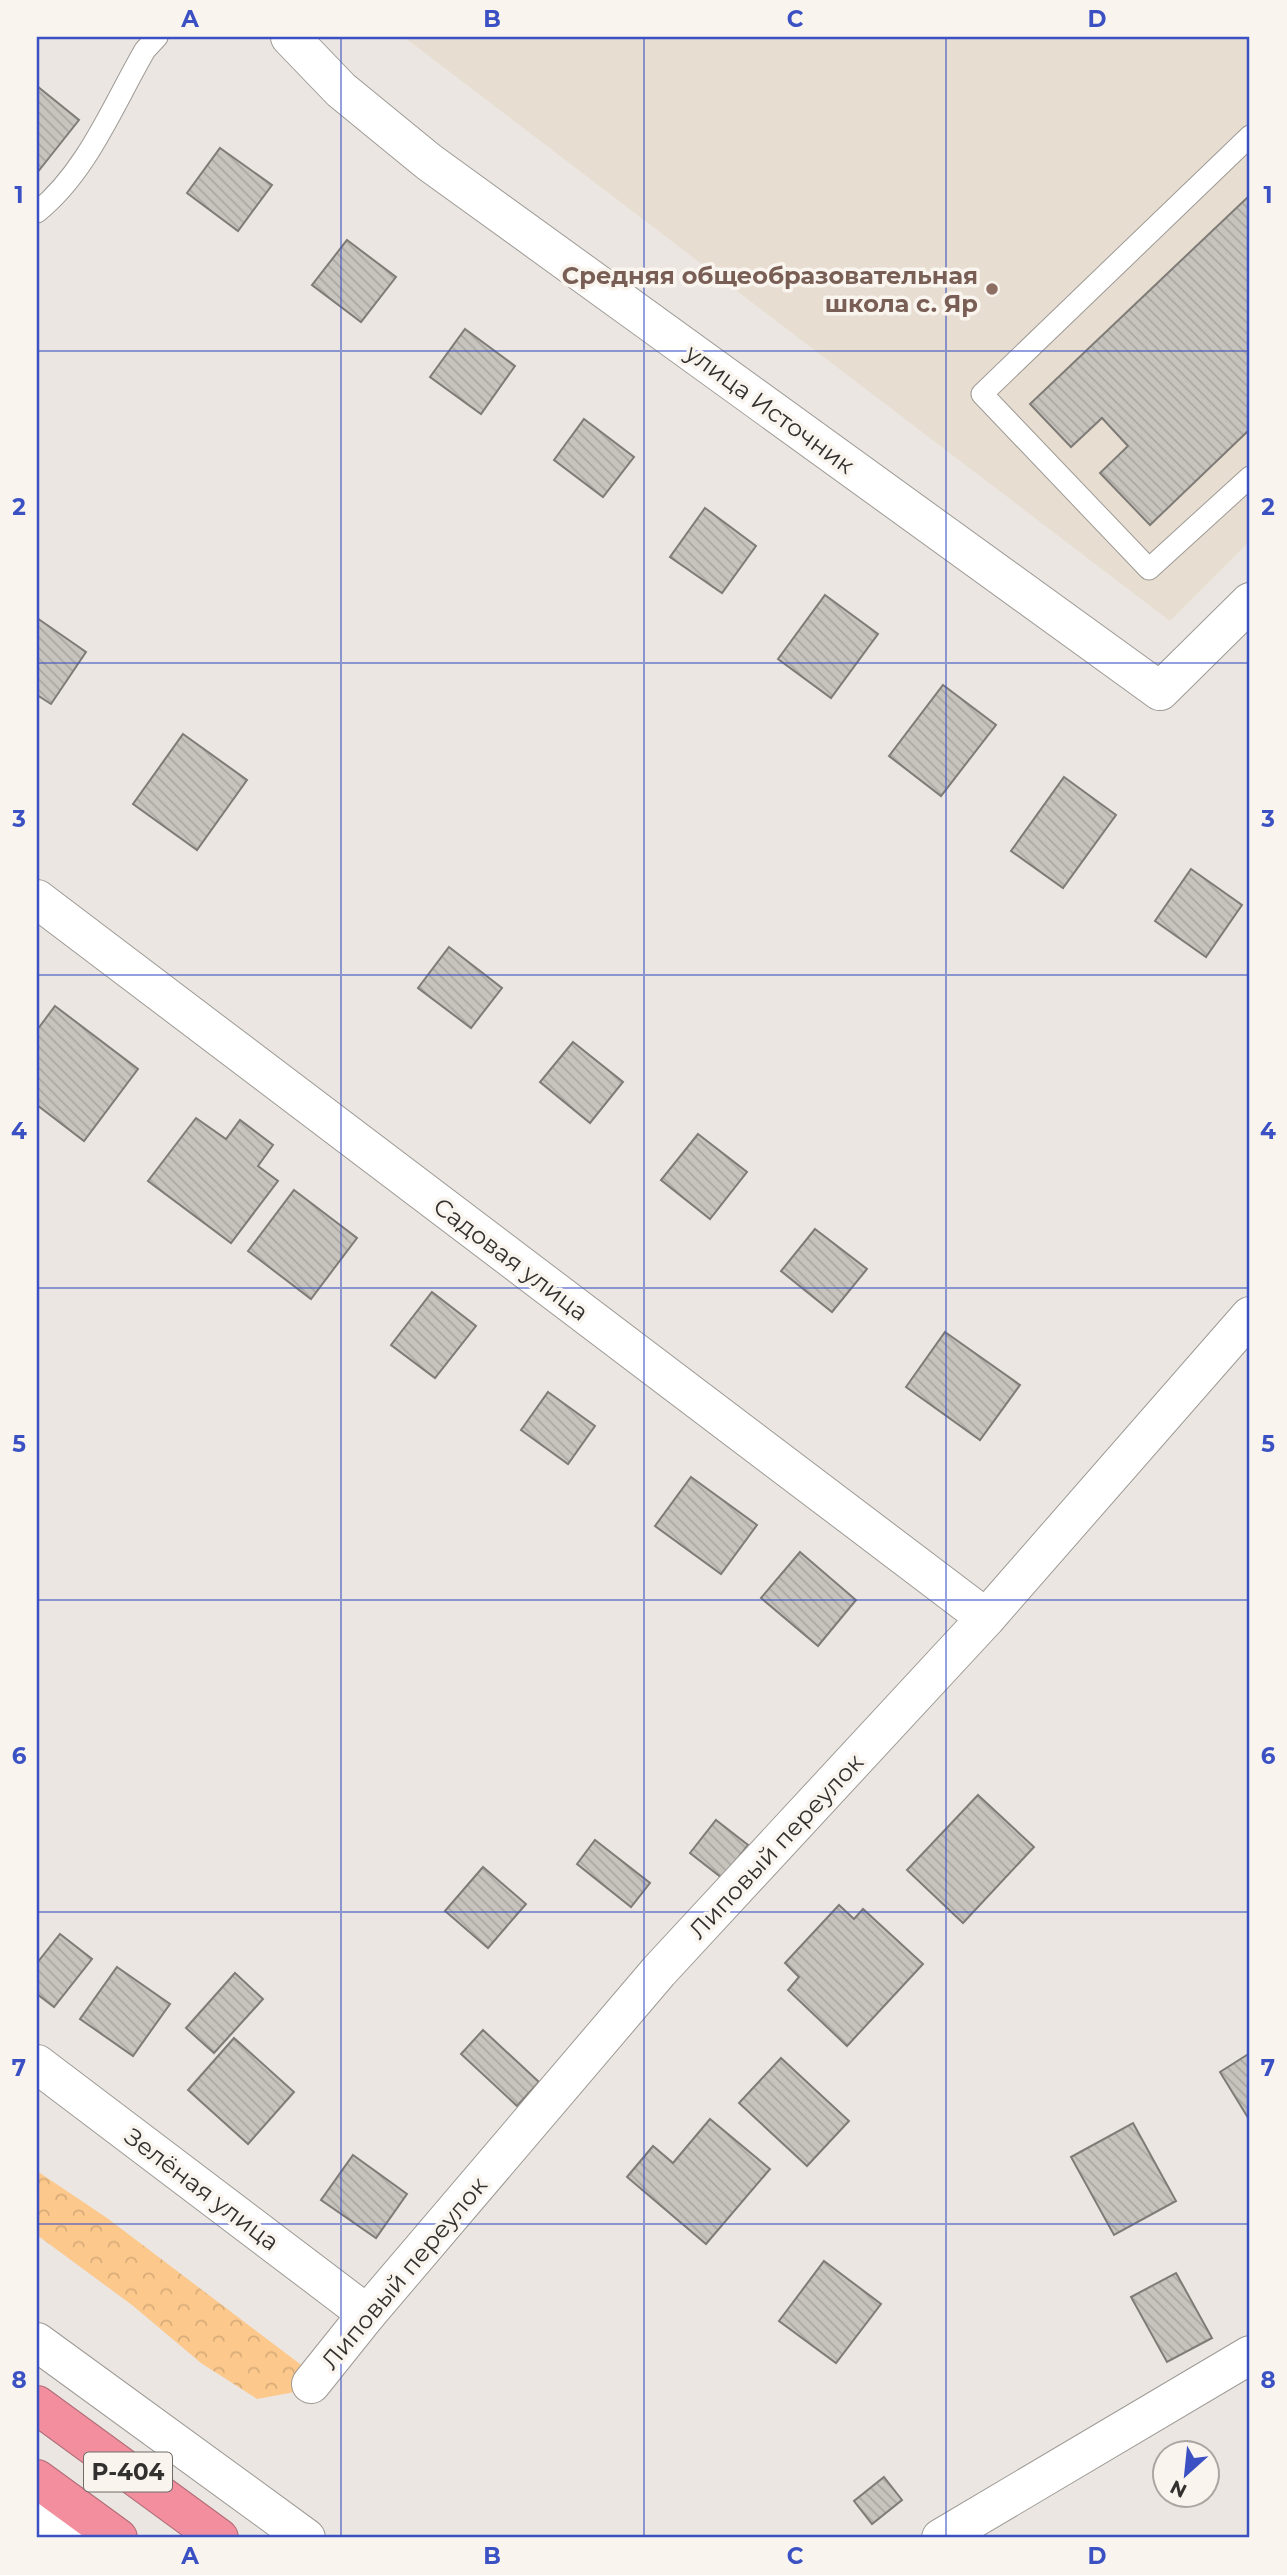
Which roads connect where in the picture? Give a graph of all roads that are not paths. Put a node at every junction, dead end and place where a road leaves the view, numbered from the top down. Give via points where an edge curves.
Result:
1 (157, 37) edge
2 (290, 37) edge
3 (1250, 135) edge
4 (37, 212) edge
5 (1250, 477) edge
6 (1250, 602) edge
7 (37, 899) edge
8 (1250, 1316) edge
9 (986, 1618) junction
10 (37, 2064) edge
11 (367, 2314) junction
12 (37, 2342) edge
13 (1250, 2355) edge
14 (311, 2384) dead end
15 (37, 2405) edge
16 (37, 2479) edge
17 (37, 2521) edge
18 (66, 2538) edge
19 (118, 2538) edge
20 (219, 2538) edge
21 (306, 2538) edge
22 (941, 2538) edge

1 - 4 lane via 145,50 82,162
2 - 6 street, улица Источник via 341,90 429,162 1160,691
3 - 5 lane via 982,394 1149,569
7 - 9 street, Садовая улица
8 - 9 street, Липовый переулок
9 - 11 street, Липовый переулок via 659,1971
10 - 11 street, Зелёная улица
11 - 14 street, Липовый переулок
12 - 21 street
13 - 22 street
15 - 20 highway, Р-404
16 - 19 highway, Р-404
17 - 18 street

